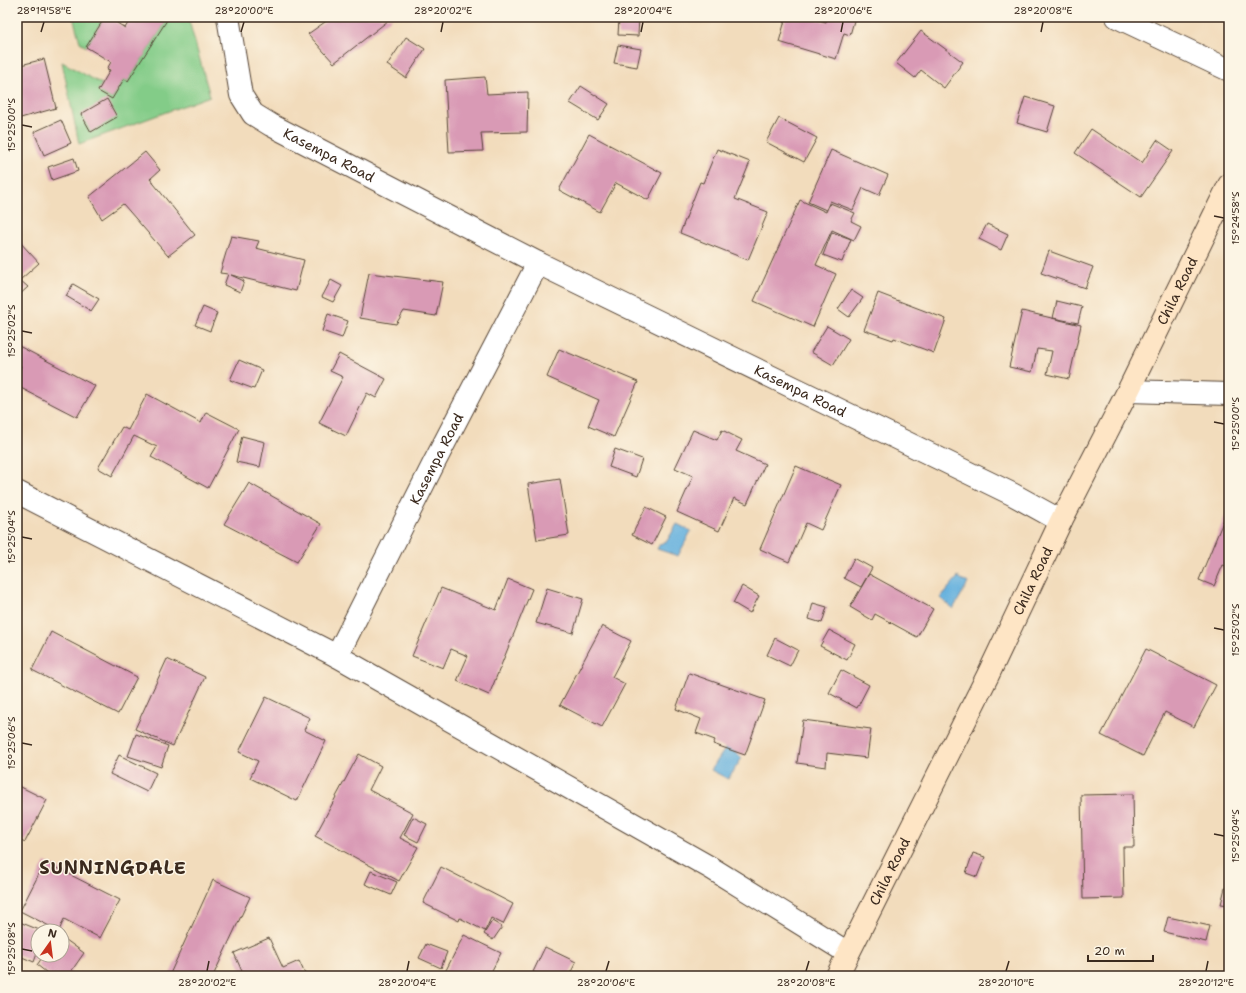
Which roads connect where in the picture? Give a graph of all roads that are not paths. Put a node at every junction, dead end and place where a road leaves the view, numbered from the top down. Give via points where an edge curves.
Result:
1 (228, 17) edge
2 (1117, 17) edge
3 (1229, 70) edge
4 (1229, 185) edge
5 (538, 263) junction
6 (1128, 391) junction
7 (1229, 394) edge
8 (17, 492) edge
9 (1061, 521) junction
10 (337, 656) junction
11 (848, 953) junction
12 (837, 976) edge

1 - 5 street, Kasempa Road via 242,95 252,114
2 - 3 street
4 - 6 street, Chila Road
5 - 9 street, Kasempa Road via 1012,494
5 - 10 street, Kasempa Road
6 - 7 street
6 - 9 street, Chila Road
8 - 10 street
9 - 11 street, Chila Road via 988,675
10 - 11 street via 711,868
11 - 12 street, Chila Road

